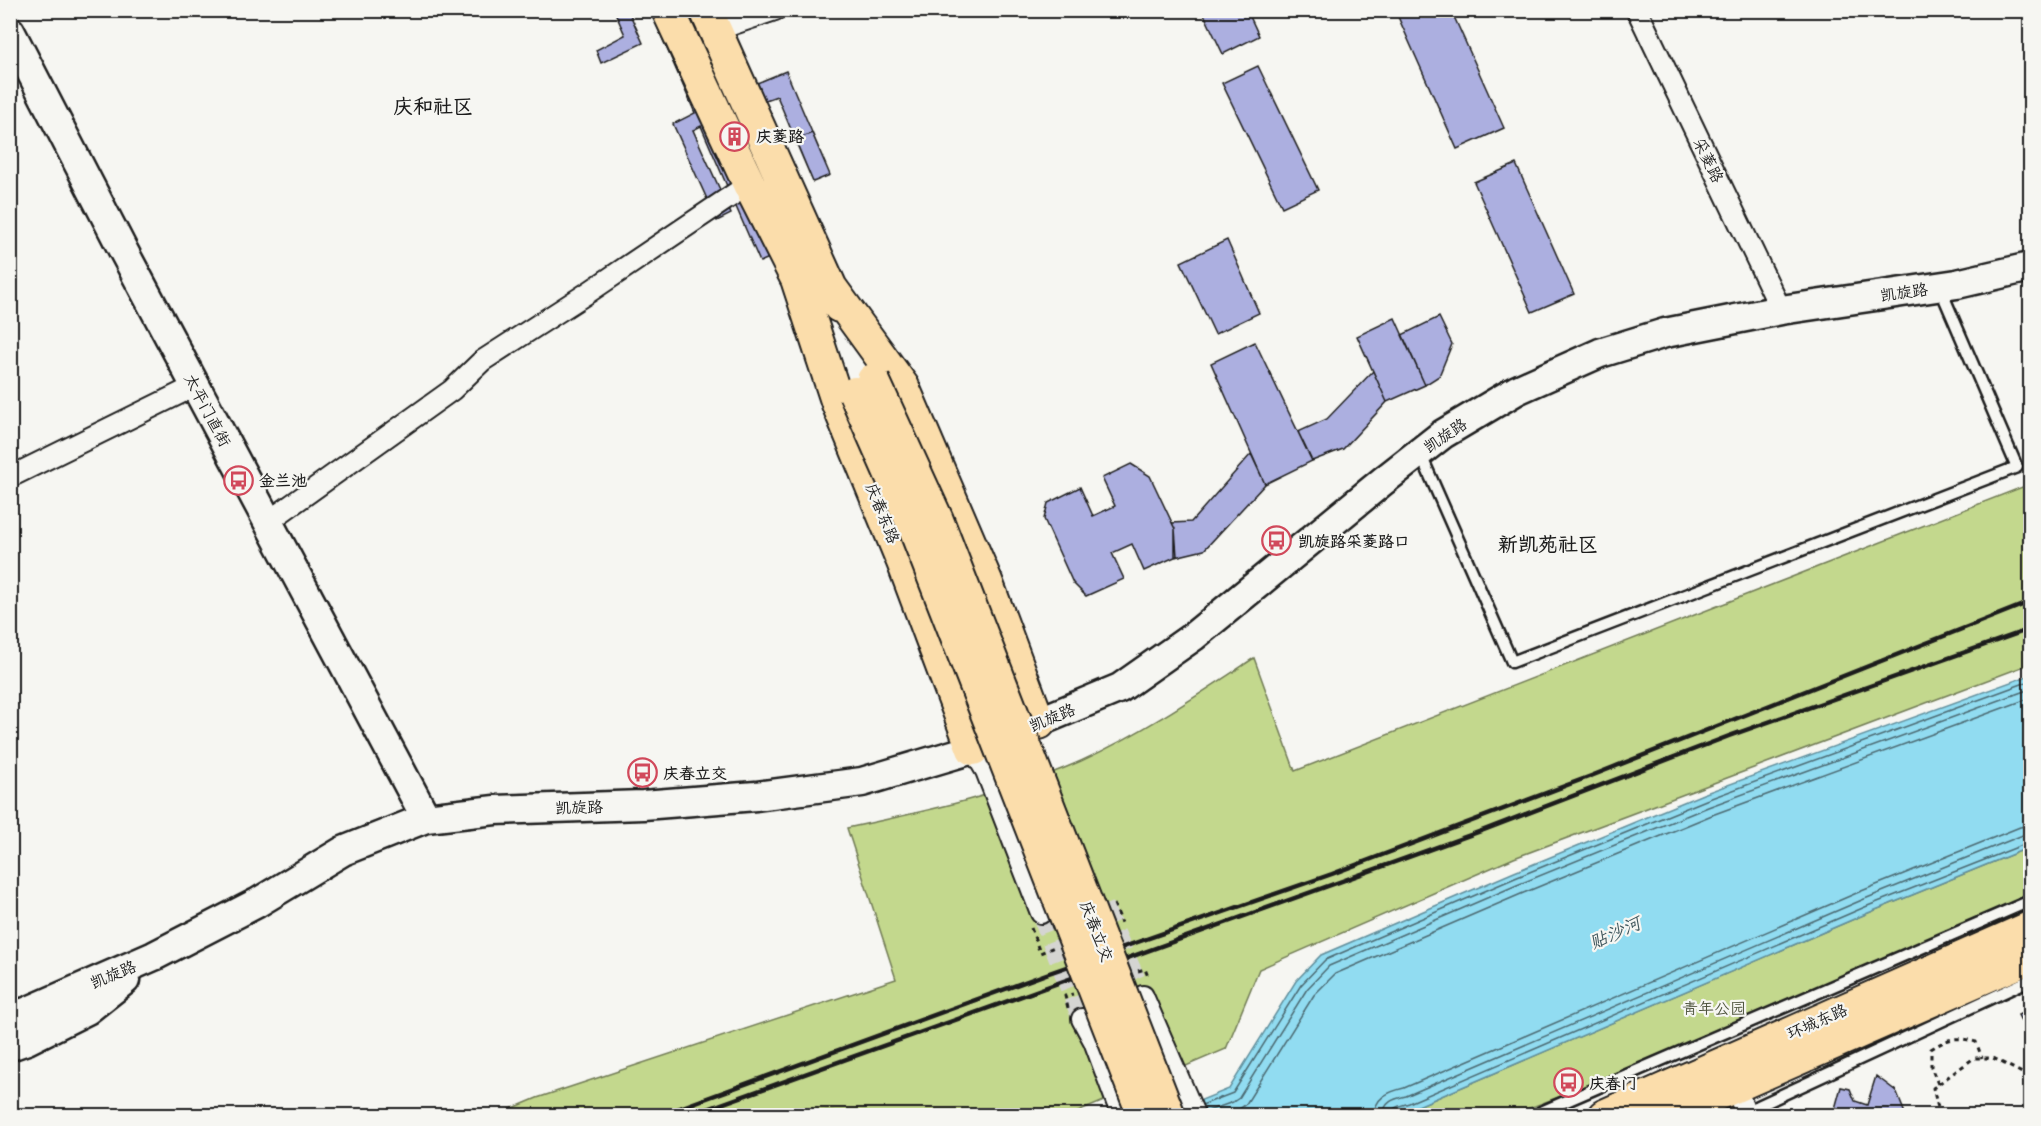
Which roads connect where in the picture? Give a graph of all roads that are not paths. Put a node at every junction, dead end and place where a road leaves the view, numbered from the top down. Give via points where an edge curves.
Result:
1 (668, 10) edge
2 (775, 10) edge
3 (1637, 10) edge
4 (711, 20) edge
5 (10, 31) edge
6 (749, 184) junction
7 (2031, 267) edge
8 (795, 276) junction
9 (1940, 286) junction
10 (831, 288) junction
11 (1780, 310) junction
12 (195, 386) junction
13 (864, 387) junction
14 (1420, 452) junction
15 (10, 477) edge
16 (269, 521) junction
17 (1039, 723) junction
18 (973, 749) junction
19 (426, 818) junction
20 (1096, 891) tunnel mouth
21 (2031, 901) edge
22 (1041, 913) tunnel mouth
23 (2031, 928) edge
24 (154, 956) junction
25 (2031, 957) edge
26 (2031, 980) edge
27 (1143, 996) tunnel mouth
28 (10, 1016) edge
29 (1082, 1019) tunnel mouth
30 (10, 1046) edge
31 (1742, 1107) edge
32 (1122, 1116) edge
33 (1144, 1116) edge
34 (1168, 1116) edge
35 (1195, 1116) edge
36 (1537, 1116) edge
37 (1604, 1116) edge
38 (1667, 1116) edge

1 - 6 main road, 庆春东路
2 - 4 street
3 - 11 street, 采菱路
4 - 10 main road
5 - 12 main road, 太平门直街
6 - 8 main road, 庆春东路
6 - 16 street via 482,361 452,390
7 - 9 main road, 凯旋路
8 - 13 main road, 庆春东路
8 - 18 main road, 庆春东路 via 838,404
9 - 11 main road, 凯旋路
9 - 14 lane via 2017,467 1512,662
10 - 13 main road
10 - 17 main road via 903,387 986,581
11 - 14 main road, 凯旋路 via 1665,333 1600,353 1517,390
12 - 15 street
12 - 16 main road, 太平门直街
13 - 33 main road, 庆春立交, bridge via 915,529
13 - 34 main road, 庆春立交, bridge via 937,520
14 - 17 main road, 凯旋路 via 1194,636 1120,688
16 - 19 main road, 太平门直街
17 - 18 main road, 凯旋路
17 - 20 street via 1039,745
18 - 19 main road, 凯旋路 via 861,782 756,796 495,810
18 - 22 street via 986,771
19 - 24 main road, 凯旋路 via 343,851 257,903
21 - 36 lane
23 - 37 main road, 环城东路
24 - 28 main road, 凯旋路
24 - 30 main road via 87,1010
25 - 31 main road, 环城东路
26 - 31 lane, 环城东路
27 - 35 street
29 - 32 street
31 - 38 main road, 环城东路

